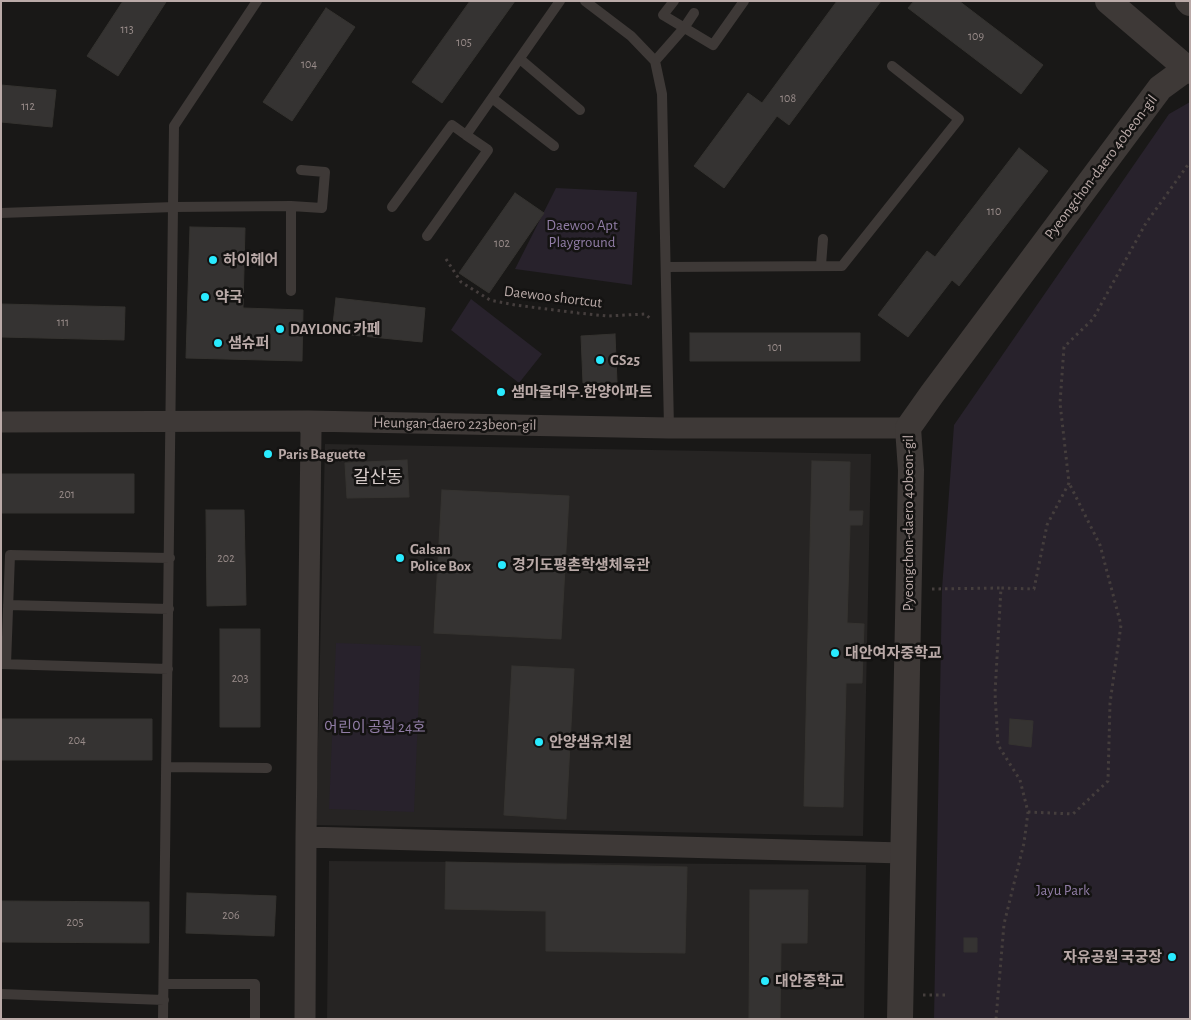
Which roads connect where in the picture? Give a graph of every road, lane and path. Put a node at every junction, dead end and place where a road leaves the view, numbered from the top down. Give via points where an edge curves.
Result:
1 (257, 1) edge
2 (560, 1) edge
3 (585, 1) edge
4 (674, 1) edge
5 (744, 1) edge
6 (1108, 1) edge
7 (694, 13) dead end
8 (684, 28) junction
9 (520, 59) junction
10 (656, 60) junction
11 (892, 66) dead end
12 (1189, 69) edge
13 (492, 98) junction
14 (580, 110) dead end
15 (466, 136) junction
16 (554, 146) dead end
17 (1190, 162) edge
18 (301, 170) dead end
19 (291, 206) junction
20 (174, 207) junction
21 (392, 207) dead end
22 (1, 213) edge
23 (427, 236) dead end
24 (822, 239) dead end
25 (446, 259) dead end
26 (821, 265) junction
27 (666, 267) junction
28 (291, 291) dead end
29 (667, 334) junction
30 (308, 421) junction
31 (1, 422) edge
32 (170, 422) junction
33 (669, 428) junction
34 (908, 428) junction
35 (1069, 483) junction
36 (170, 558) junction
37 (1001, 588) junction
38 (926, 589) dead end
39 (8, 605) junction
40 (169, 609) junction
41 (4, 664) edge
42 (168, 669) junction
43 (167, 767) junction
44 (267, 768) dead end
45 (1028, 812) junction
46 (306, 838) junction
47 (903, 853) junction
48 (164, 984) junction
49 (1, 994) edge
50 (919, 994) dead end
51 (945, 996) dead end
52 (164, 1000) junction
53 (163, 1019) edge
54 (255, 1019) edge
55 (305, 1019) edge
56 (900, 1019) edge
57 (996, 1019) edge

1 - 20 lane via 174,126
2 - 9 lane
3 - 10 lane
4 - 8 lane via 663,15
5 - 8 lane via 713,45
6 - 12 street
7 - 8 lane
8 - 10 lane
9 - 13 lane
9 - 14 lane
10 - 27 lane via 662,94
11 - 26 lane via 959,119 842,266
12 - 34 street, Pyeongchon-daero 40beon-gil via 1160,88
13 - 15 lane
13 - 16 lane
15 - 21 lane via 452,125
15 - 23 lane via 488,150
17 - 35 path via 1146,223 1093,319 1064,347 1060,403
18 - 19 lane via 325,172 322,208
19 - 20 lane
19 - 28 lane
20 - 22 lane
20 - 32 lane
24 - 26 lane
25 - 29 path, Daewoo shortcut via 461,282 490,300 607,316 645,314
26 - 27 lane
27 - 29 lane
29 - 33 lane
30 - 32 street, Heungan-daero 223beon-gil
30 - 33 street, Heungan-daero 223beon-gil
30 - 46 street via 311,432
31 - 32 street, Heungan-daero 223beon-gil
32 - 36 lane
33 - 34 street, Heungan-daero 223beon-gil
34 - 47 street, Pyeongchon-daero 40beon-gil via 911,470
35 - 37 path via 1047,525 1034,589
35 - 45 path via 1100,545 1121,625 1110,703 1108,781 1073,814
36 - 39 lane via 10,555
36 - 40 lane
37 - 38 path
37 - 45 path via 996,693 998,745 1020,780
39 - 40 lane
39 - 41 lane
40 - 42 lane
41 - 42 lane
42 - 43 lane
43 - 44 lane
43 - 48 lane
45 - 57 path via 1024,843 1004,924
46 - 47 street
46 - 55 street
47 - 56 street, Pyeongchon-daero 40beon-gil
48 - 52 lane
48 - 54 lane via 255,984
49 - 52 lane
50 - 51 path
52 - 53 lane

